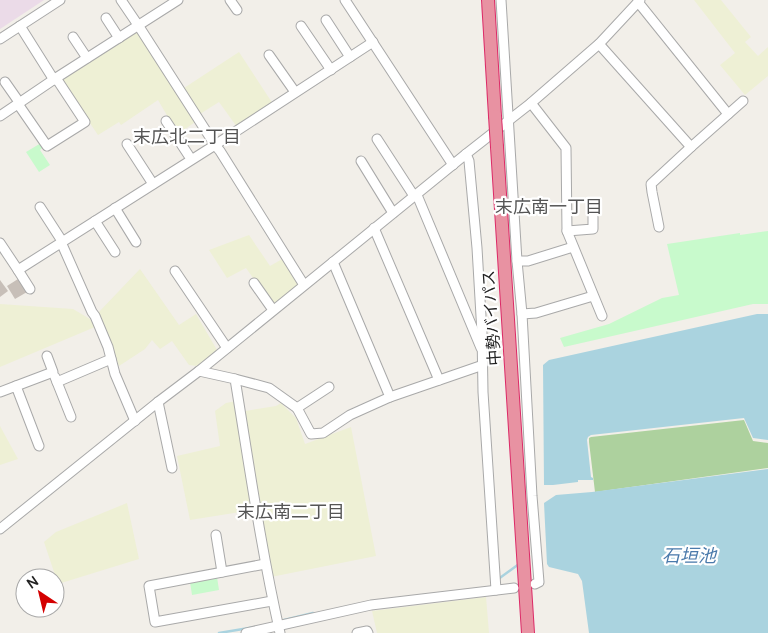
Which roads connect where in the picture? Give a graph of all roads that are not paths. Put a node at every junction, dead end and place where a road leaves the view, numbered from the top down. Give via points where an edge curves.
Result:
1 (60, 0) edge
2 (121, 0) edge
3 (178, 0) edge
4 (230, 0) edge
5 (345, 0) edge
6 (488, 0) edge
7 (500, 0) edge
8 (639, 1) edge
9 (237, 10) dead end
10 (106, 18) dead end
11 (326, 20) dead end
12 (138, 25) junction
13 (20, 26) junction
14 (301, 26) dead end
15 (73, 37) dead end
16 (119, 38) junction
17 (0, 39) edge
18 (373, 42) junction
19 (599, 44) junction
20 (269, 55) dead end
21 (350, 57) junction
22 (87, 58) junction
23 (330, 70) junction
24 (55, 79) junction
25 (5, 82) dead end
26 (295, 92) junction
27 (743, 101) dead end
28 (19, 103) junction
29 (531, 103) junction
30 (728, 114) junction
31 (0, 116) edge
32 (166, 121) dead end
33 (508, 121) junction
34 (377, 139) dead end
35 (127, 144) dead end
36 (214, 145) junction
37 (691, 147) junction
38 (466, 154) junction
39 (191, 160) junction
40 (360, 161) dead end
41 (453, 165) junction
42 (153, 184) junction
43 (415, 195) junction
44 (40, 207) dead end
45 (115, 208) junction
46 (393, 213) junction
47 (593, 213) dead end
48 (95, 220) junction
49 (374, 228) junction
50 (659, 228) dead end
51 (567, 231) junction
52 (61, 242) junction
53 (136, 242) dead end
54 (0, 243) edge
55 (573, 247) junction
56 (115, 252) dead end
57 (517, 261) junction
58 (333, 262) junction
59 (18, 270) junction
60 (176, 271) dead end
61 (254, 284) dead end
62 (304, 285) junction
63 (30, 288) dead end
64 (594, 296) junction
65 (273, 310) junction
66 (522, 314) junction
67 (602, 316) dead end
68 (228, 348) junction
69 (482, 352) junction
70 (47, 356) dead end
71 (111, 359) junction
72 (483, 365) junction
73 (199, 371) junction
74 (54, 372) junction
75 (235, 379) junction
76 (439, 380) junction
77 (57, 382) junction
78 (16, 386) junction
79 (329, 388) dead end
80 (0, 392) edge
81 (390, 397) junction
82 (158, 402) junction
83 (297, 408) junction
84 (71, 417) dead end
85 (135, 420) junction
86 (39, 446) dead end
87 (172, 468) dead end
88 (0, 529) edge
89 (216, 536) dead end
90 (265, 564) junction
91 (222, 572) junction
92 (535, 584) dead end
93 (514, 588) dead end
94 (496, 590) junction
95 (272, 601) junction
96 (278, 626) edge
97 (246, 633) edge
98 (357, 633) edge
99 (368, 633) edge
100 (528, 633) edge

1 - 13 street
2 - 12 street
3 - 12 street
4 - 9 street
5 - 18 street
6 - 100 highway, 中勢バイパス, bridge
7 - 33 street
8 - 19 street
8 - 30 street
10 - 16 street
11 - 21 street
12 - 16 street
12 - 36 street
13 - 17 street
13 - 24 street
14 - 23 street
15 - 22 street
16 - 22 street
18 - 21 street
18 - 41 street
19 - 29 street
19 - 37 street
20 - 26 street
21 - 23 street
22 - 24 street
23 - 26 street
24 - 28 street
24 - 28 street via 85,122 47,146
25 - 28 street
26 - 36 street
27 - 30 street
28 - 31 street
29 - 33 street
29 - 51 street via 566,148
30 - 37 street
32 - 39 street
33 - 38 street
33 - 57 street
34 - 43 street
35 - 42 street
36 - 39 street
36 - 62 street
37 - 50 street via 651,184
38 - 41 street
38 - 69 street via 477,248
39 - 42 street
40 - 46 street
41 - 43 street
42 - 45 street
43 - 46 street
43 - 69 street
44 - 52 street
45 - 48 street
45 - 53 street
46 - 49 street
47 - 51 street via 593,229
48 - 52 street
48 - 56 street
49 - 58 street
49 - 76 street
51 - 55 street
52 - 59 street
52 - 71 street
54 - 59 street
55 - 57 street via 528,261
55 - 64 street
57 - 66 street
58 - 62 street
58 - 81 street
59 - 63 street
60 - 68 street
61 - 65 street
62 - 65 street
64 - 66 street via 536,314
64 - 67 street
65 - 68 street
66 - 92 street via 539,582
68 - 73 street
69 - 72 street
70 - 74 street
71 - 77 street
71 - 85 street
72 - 76 street
72 - 94 street
73 - 75 street
73 - 82 street
74 - 77 street
74 - 78 street
75 - 83 street via 269,388
75 - 90 street
76 - 81 street
77 - 84 street
78 - 80 street
78 - 86 street
79 - 83 street
81 - 83 street via 350,415 323,433 311,434
82 - 85 street
82 - 87 street
85 - 88 street
89 - 91 street
90 - 91 street
90 - 95 street
91 - 95 street via 148,586 155,622
93 - 94 street
94 - 96 street via 371,605
95 - 96 street
96 - 97 street
98 - 99 street

